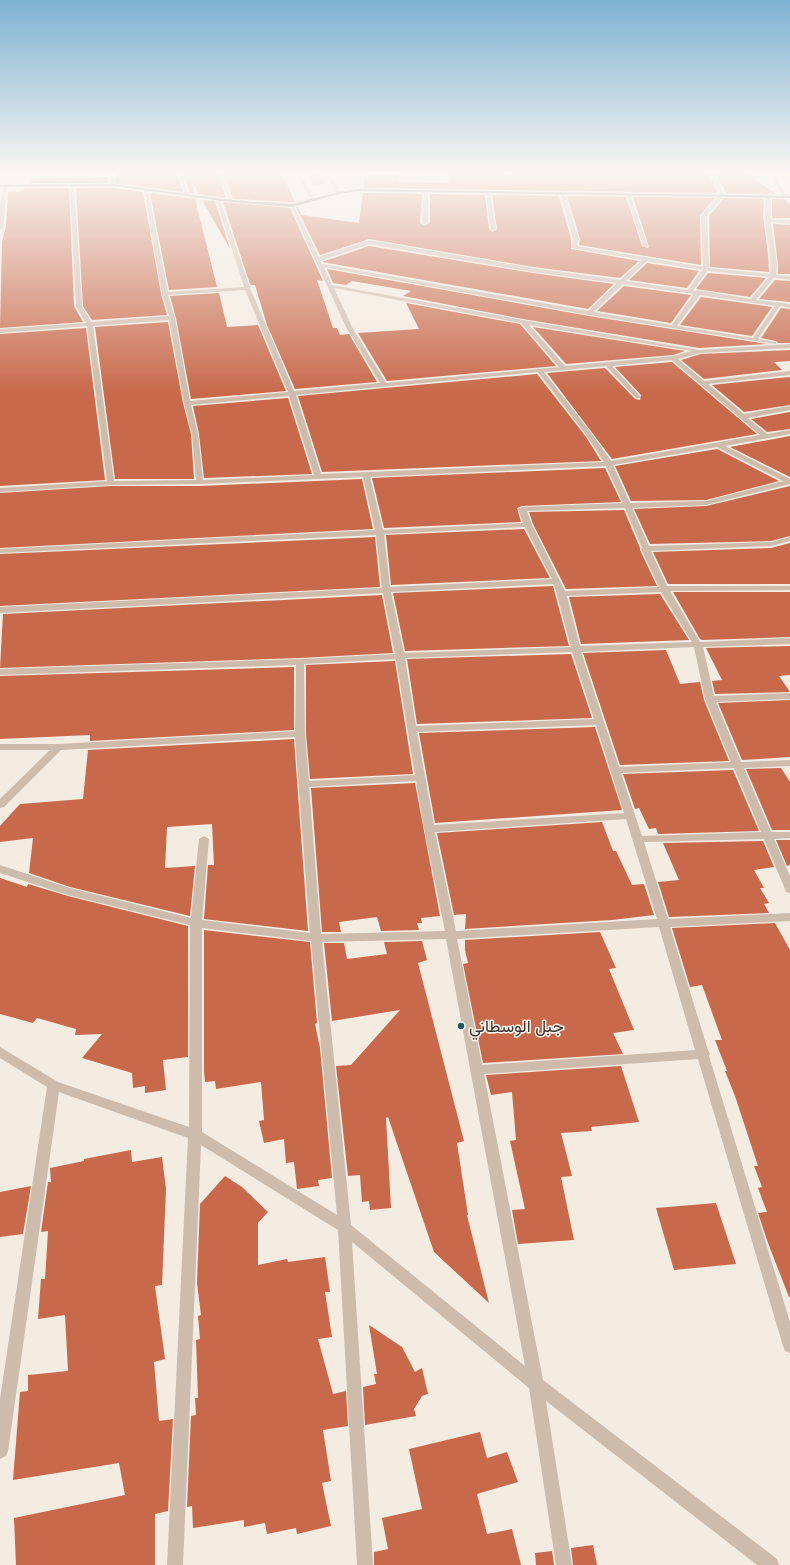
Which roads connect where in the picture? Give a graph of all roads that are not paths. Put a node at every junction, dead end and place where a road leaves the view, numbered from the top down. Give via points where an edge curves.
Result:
1 (76, 247) edge
2 (156, 247) edge
3 (234, 247) edge
4 (311, 247) edge
5 (357, 247) edge
6 (398, 247) edge
7 (574, 247) edge
8 (705, 247) edge
9 (772, 247) edge
10 (646, 259) junction
11 (319, 263) junction
12 (706, 269) junction
13 (773, 276) junction
14 (790, 278) edge
15 (624, 282) junction
16 (330, 286) junction
17 (247, 288) junction
18 (690, 291) junction
19 (699, 292) junction
20 (165, 294) junction
21 (752, 301) junction
22 (779, 304) junction
23 (790, 306) edge
24 (589, 313) junction
25 (172, 318) junction
26 (523, 322) junction
27 (90, 325) junction
28 (674, 326) junction
29 (0, 331) edge
30 (755, 339) junction
31 (789, 346) edge
32 (701, 351) junction
33 (673, 358) junction
34 (608, 364) junction
35 (564, 368) junction
36 (540, 371) junction
37 (790, 373) edge
38 (702, 383) junction
39 (384, 385) junction
40 (292, 394) junction
41 (638, 397) dead end
42 (187, 402) junction
43 (790, 408) edge
44 (741, 417) junction
45 (790, 432) edge
46 (765, 436) junction
47 (718, 444) junction
48 (609, 464) junction
49 (366, 474) junction
50 (318, 477) junction
51 (200, 482) junction
52 (790, 482) edge
53 (111, 483) junction
54 (0, 490) edge
55 (628, 506) junction
56 (528, 525) junction
57 (380, 533) junction
58 (790, 539) edge
59 (780, 542) junction
60 (790, 548) edge
61 (645, 549) junction
62 (0, 551) edge
63 (557, 581) junction
64 (790, 588) edge
65 (386, 589) junction
66 (664, 589) junction
67 (562, 594) junction
68 (0, 610) edge
69 (790, 641) edge
70 (698, 645) junction
71 (576, 650) junction
72 (400, 656) junction
73 (300, 662) junction
74 (0, 672) edge
75 (790, 696) edge
76 (710, 699) junction
77 (600, 722) junction
78 (412, 729) junction
79 (300, 734) junction
80 (0, 747) edge
81 (58, 747) junction
82 (790, 763) edge
83 (737, 765) junction
84 (615, 770) junction
85 (420, 778) junction
86 (304, 784) junction
87 (0, 805) edge
88 (630, 816) junction
89 (429, 829) junction
90 (790, 835) edge
91 (767, 836) junction
92 (204, 839) dead end
93 (638, 839) junction
94 (0, 869) edge
95 (790, 889) edge
96 (790, 917) edge
97 (196, 923) junction
98 (663, 923) junction
99 (451, 935) junction
100 (316, 938) junction
101 (0, 1052) edge
102 (704, 1054) junction
103 (476, 1070) junction
104 (54, 1085) junction
105 (195, 1136) junction
106 (344, 1227) junction
107 (790, 1346) edge
108 (536, 1384) junction
109 (0, 1451) edge
110 (175, 1565) edge
111 (365, 1565) edge
112 (564, 1565) edge
113 (771, 1565) edge

1 - 27 street via 79,306
2 - 20 street
3 - 17 street
4 - 11 street
5 - 11 street
6 - 15 street via 533,270
7 - 10 street
8 - 12 street
9 - 13 street
10 - 12 street
10 - 15 street
11 - 16 street
11 - 24 street
12 - 13 street
12 - 18 street
13 - 14 street
13 - 21 street
15 - 18 street
15 - 24 street
16 - 26 street
16 - 39 street via 349,327
17 - 20 street
17 - 40 street
18 - 19 street
19 - 21 street
19 - 28 street
20 - 25 street
21 - 22 street
22 - 23 street
22 - 30 street
24 - 28 street
25 - 27 street
25 - 42 street
26 - 32 street
26 - 35 street
27 - 29 street
27 - 53 street
28 - 30 street
30 - 31 street
31 - 32 street
32 - 33 street
33 - 34 street
33 - 38 street
34 - 35 street
34 - 41 street
35 - 36 street
36 - 39 street
36 - 48 street via 590,435
37 - 38 street
38 - 44 street
39 - 40 street
40 - 42 street
40 - 50 street
42 - 51 street via 195,434
43 - 44 street
44 - 46 street
45 - 46 street
46 - 47 street
47 - 48 street
47 - 52 street
48 - 49 street
48 - 55 street
49 - 50 street
49 - 57 street
50 - 51 street
51 - 53 street
52 - 55 street via 706,503
53 - 54 street
55 - 56 street via 522,508
55 - 61 street
56 - 57 street
56 - 63 street
57 - 62 street
57 - 65 street
58 - 59 street
59 - 60 street
59 - 61 street
61 - 66 street
63 - 65 street
63 - 67 street
64 - 66 street
65 - 68 street
65 - 72 street
66 - 67 street
66 - 70 street
67 - 71 street
69 - 70 street
70 - 71 street
70 - 76 street
71 - 72 street
71 - 77 street
72 - 73 street
72 - 78 street
73 - 74 street
73 - 79 street
75 - 76 street
76 - 83 street
77 - 78 street
77 - 84 street
78 - 85 street
79 - 81 street
79 - 86 street
80 - 81 street
81 - 87 street
82 - 83 street
83 - 84 street
83 - 91 street
84 - 88 street
85 - 86 street
85 - 89 street
86 - 100 street
88 - 89 street
88 - 93 street
89 - 99 street
90 - 91 street
91 - 93 street
91 - 95 street
92 - 97 street
93 - 98 street
94 - 97 street via 68,891
96 - 98 street
97 - 100 street
97 - 105 street
98 - 99 street
98 - 102 street
99 - 100 street
99 - 103 street
100 - 106 street
101 - 104 street
102 - 103 street
102 - 107 street
103 - 108 street
104 - 105 street
104 - 109 street
105 - 106 street
105 - 110 street
106 - 108 street
106 - 111 street
108 - 112 street
108 - 113 street

